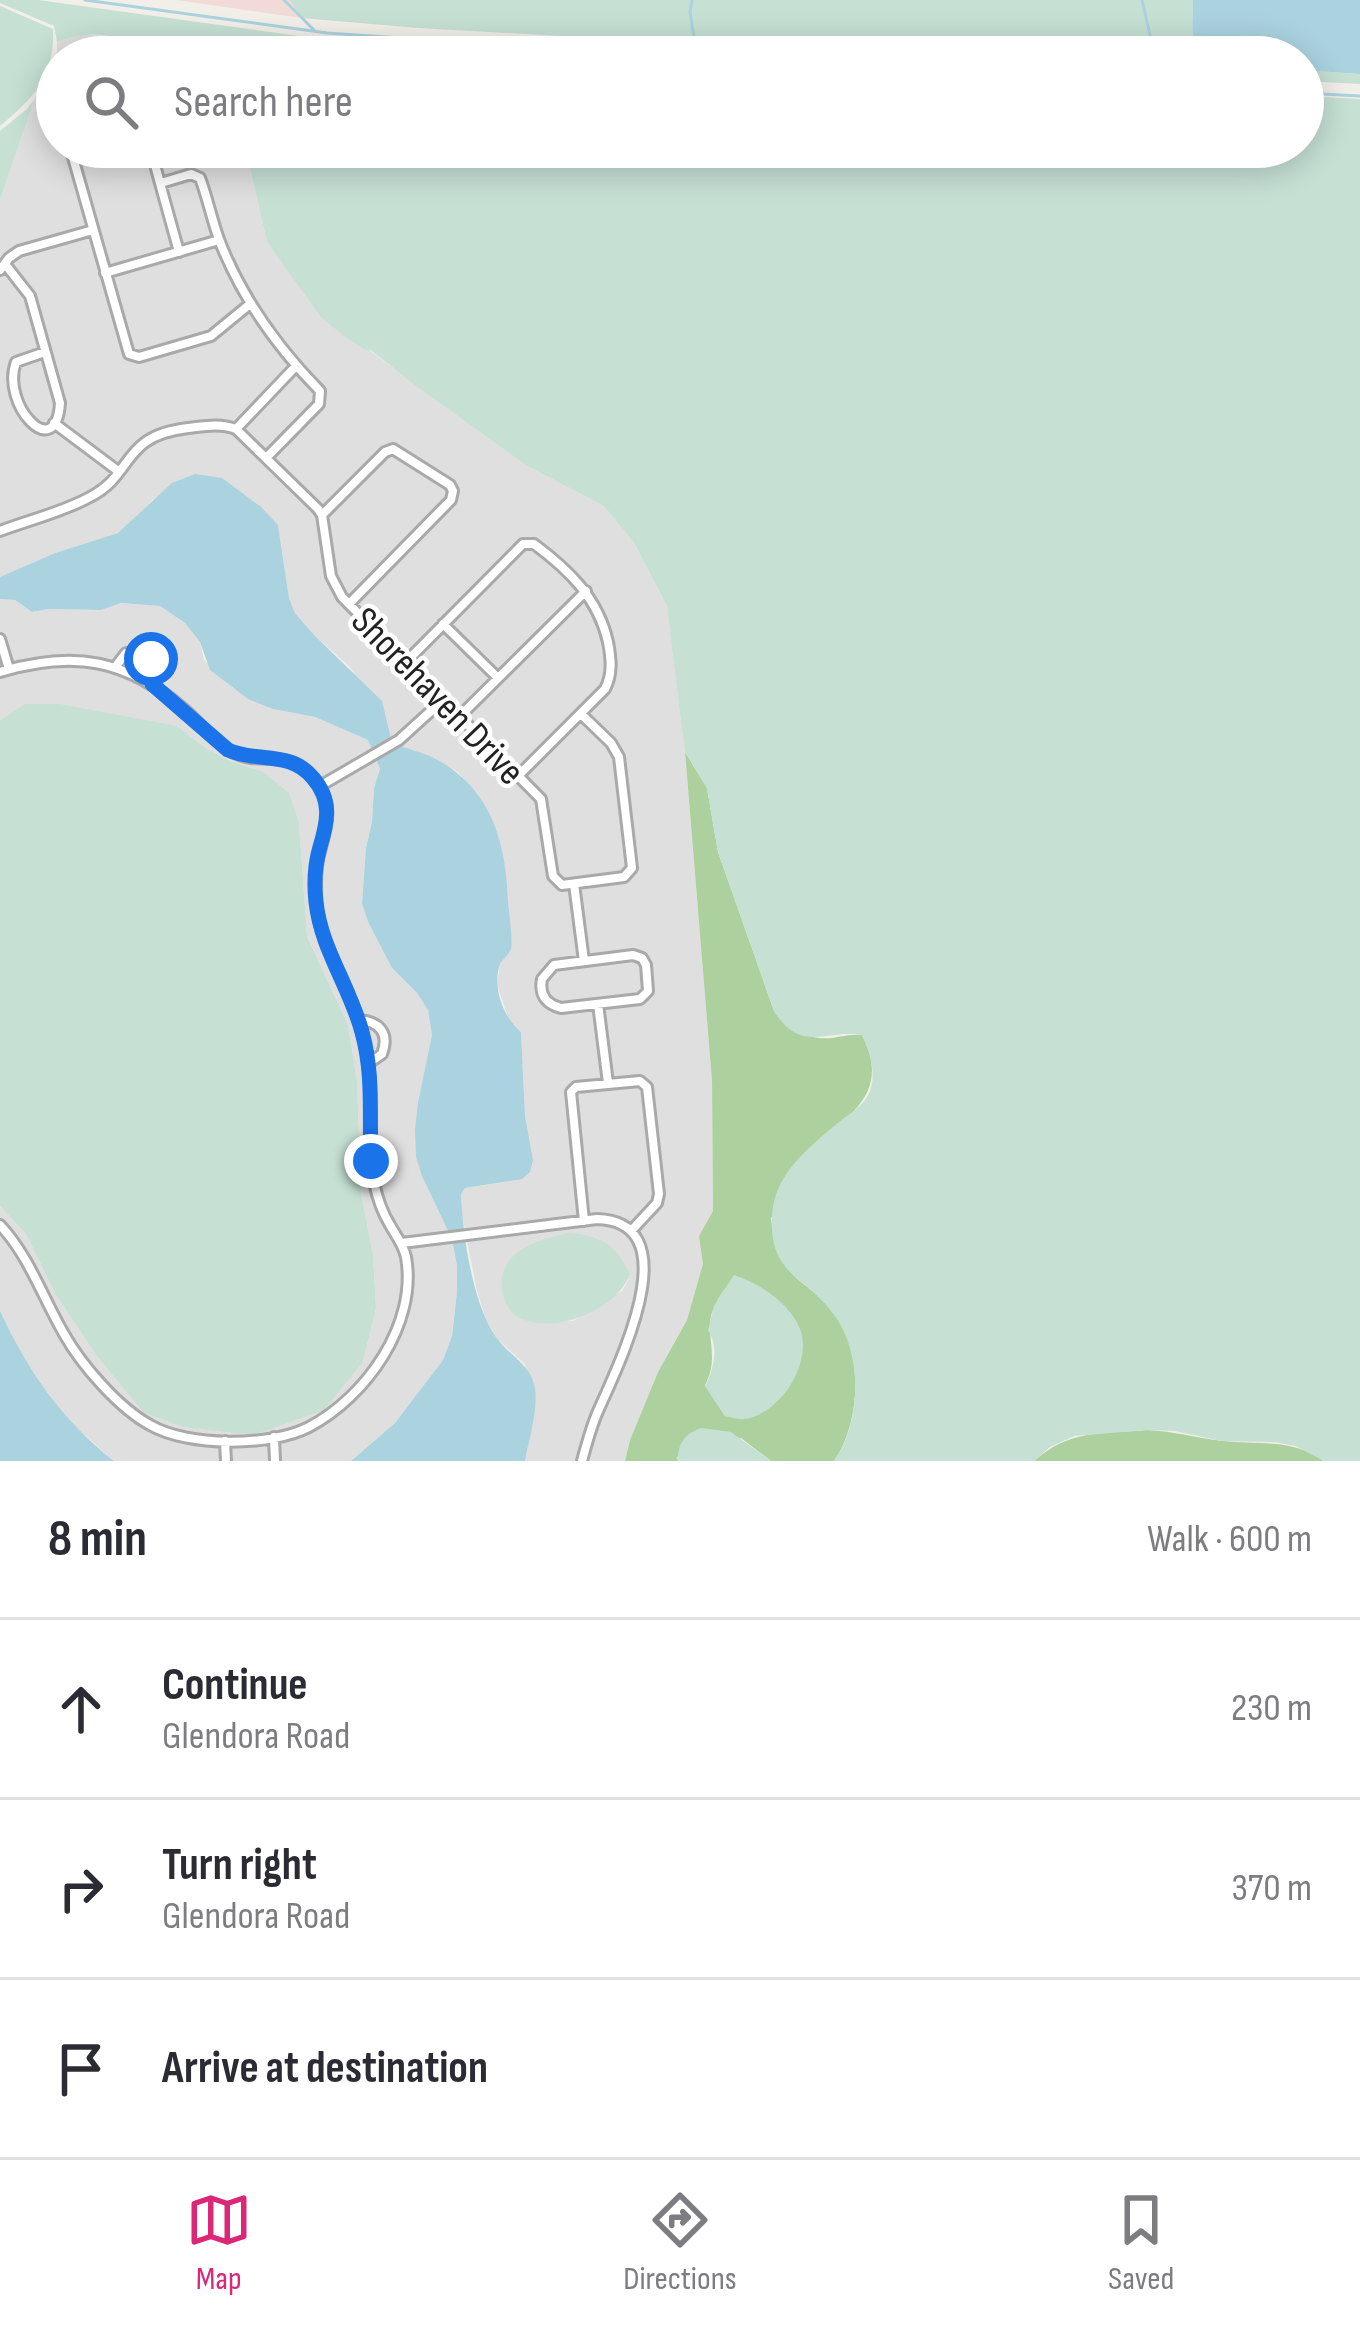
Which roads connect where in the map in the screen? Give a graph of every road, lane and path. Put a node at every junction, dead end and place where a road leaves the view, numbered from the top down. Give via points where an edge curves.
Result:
1 (76, 168) edge
2 (156, 168) edge
3 (160, 183) junction
4 (93, 230) junction
5 (219, 240) junction
6 (179, 252) junction
7 (3, 267) edge
8 (105, 273) junction
9 (251, 303) junction
10 (45, 352) junction
11 (296, 365) junction
12 (54, 423) junction
13 (236, 429) junction
14 (267, 457) junction
15 (118, 471) junction
16 (322, 515) junction
17 (0, 531) edge
18 (586, 592) junction
19 (349, 604) junction
20 (443, 624) junction
21 (0, 639) edge
22 (406, 662) junction
23 (116, 667) junction
24 (5, 671) edge
25 (498, 679) junction
26 (152, 684) junction
27 (442, 700) junction
28 (581, 714) junction
29 (459, 717) junction
30 (518, 776) junction
31 (320, 787) junction
32 (574, 884) junction
33 (584, 961) junction
34 (598, 1004) junction
35 (358, 1020) junction
36 (369, 1063) junction
37 (608, 1084) junction
38 (584, 1221) junction
39 (0, 1225) edge
40 (631, 1232) junction
41 (402, 1243) junction
42 (274, 1437) junction
43 (225, 1442) junction
44 (226, 1461) edge
45 (275, 1461) edge
46 (582, 1461) edge

1 - 4 street
2 - 3 street
3 - 5 street via 200,178
3 - 6 street
4 - 7 street via 19,251
4 - 8 street
5 - 6 street
5 - 9 street
6 - 8 street
7 - 10 street via 29,296
8 - 9 street via 126,350 135,357 204,339
9 - 11 street
10 - 12 street via 60,403
10 - 12 street via 13,365 6,387 22,423
11 - 13 street
11 - 14 street via 321,399
12 - 15 street
13 - 14 street
13 - 15 street via 162,432
14 - 16 street
15 - 17 street via 91,497
16 - 19 street, Shorehaven Drive via 331,576
16 - 19 street via 388,449 453,491
18 - 20 street via 526,543
18 - 25 street
18 - 28 street via 611,670
19 - 22 street, Shorehaven Drive
20 - 22 street
20 - 25 street
21 - 24 street
22 - 27 street, Shorehaven Drive
23 - 24 street via 61,662
23 - 26 street
23 - 26 street via 126,653 141,653 154,663
25 - 29 street
26 - 31 street via 228,750 290,761
27 - 29 street, Shorehaven Drive
27 - 31 street via 400,740
28 - 30 street
28 - 32 street via 619,757 633,865 624,877
29 - 30 street, Shorehaven Drive
30 - 32 street, Shorehaven Drive via 544,805 554,879
31 - 35 street via 328,812 317,912
32 - 33 street, Shorehaven Drive
33 - 34 street via 551,967 542,994 561,1008
33 - 34 street via 635,955 646,962 643,998
34 - 37 street
35 - 36 street
35 - 36 street via 374,1022 386,1038
36 - 41 street via 373,1177
37 - 38 street via 570,1095
37 - 40 street via 635,1080 646,1087 659,1194
38 - 40 street
38 - 41 street
39 - 43 street via 65,1338 122,1406 173,1436
40 - 46 street via 643,1252 638,1311
41 - 42 street via 407,1291 391,1345 336,1412
42 - 43 street
42 - 45 street
43 - 44 street

